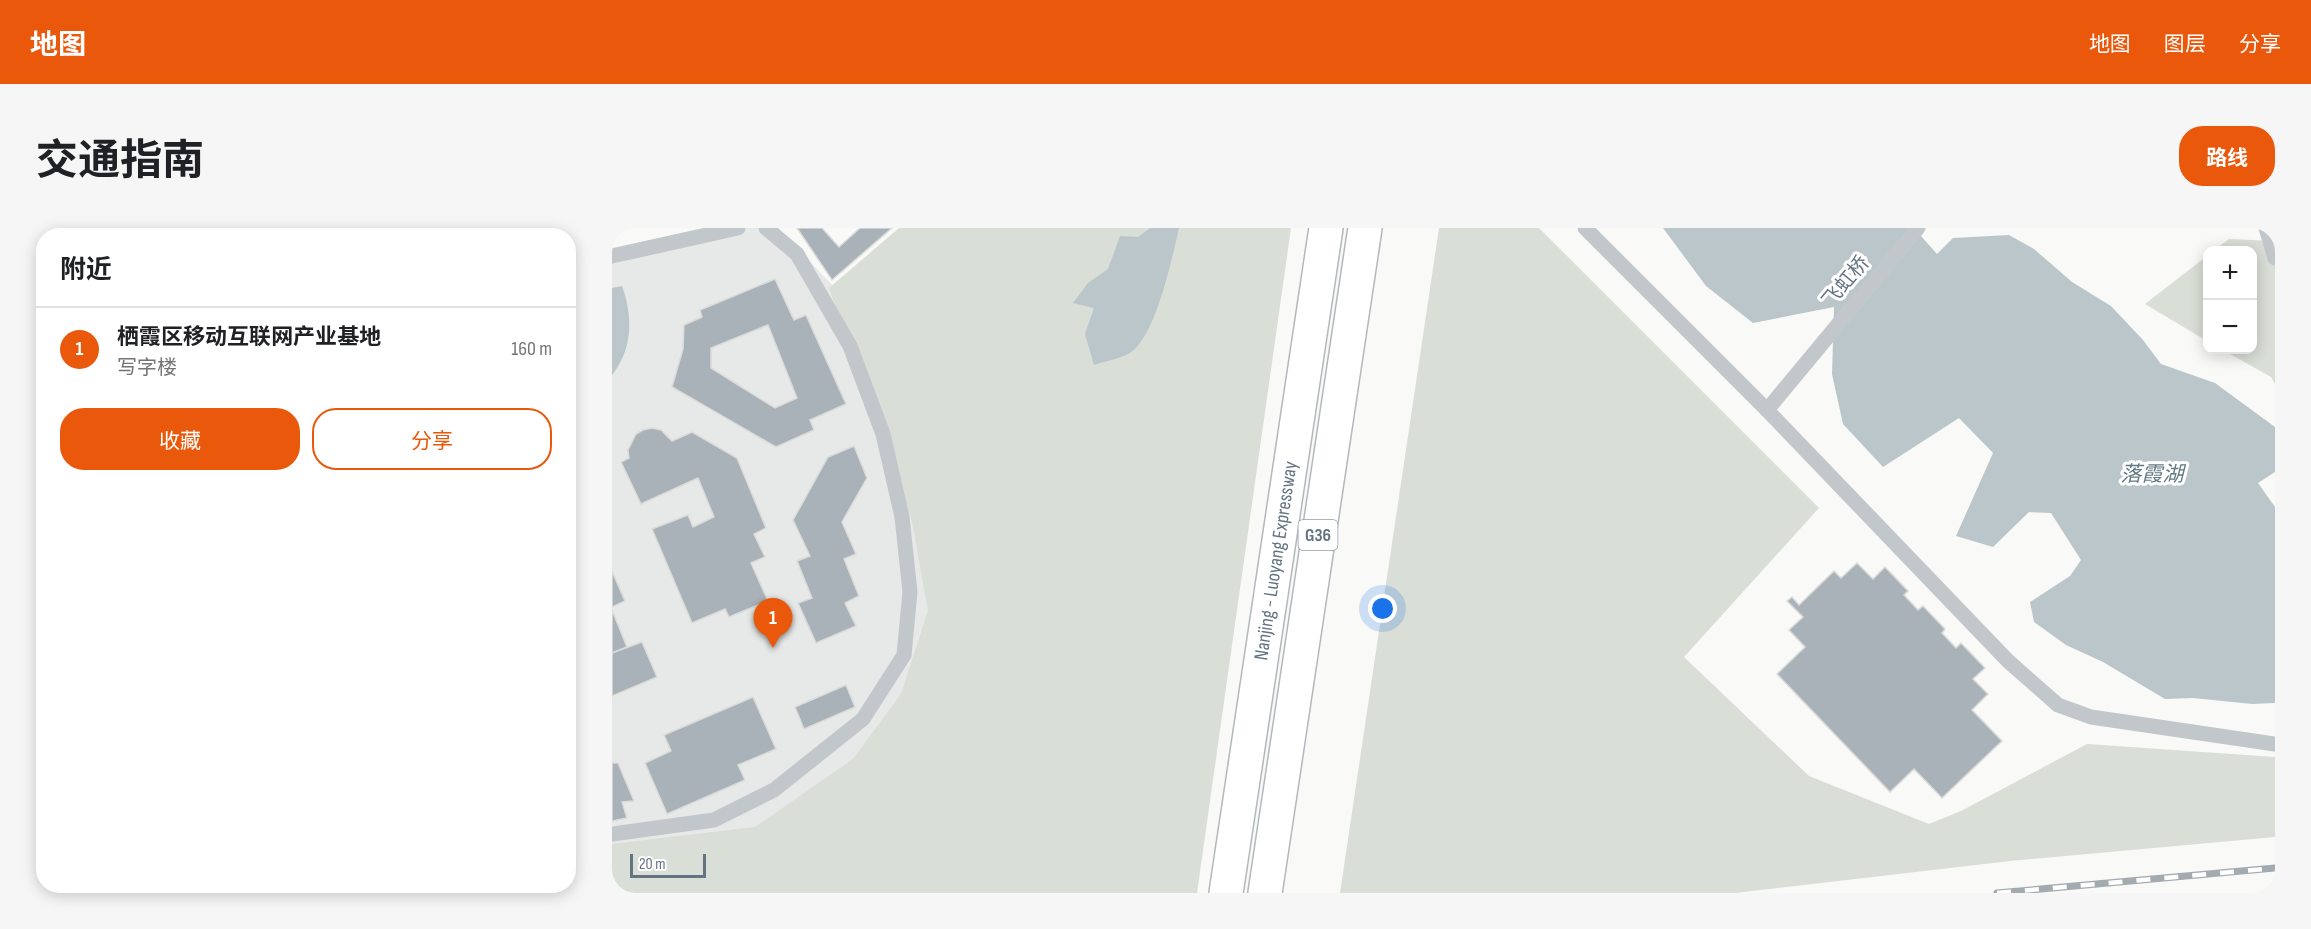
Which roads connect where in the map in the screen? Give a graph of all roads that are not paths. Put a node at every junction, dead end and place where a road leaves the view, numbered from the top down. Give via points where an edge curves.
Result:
1 (738, 228) edge
2 (766, 228) edge
3 (1326, 228) edge
4 (1365, 228) edge
5 (1585, 228) edge
6 (1918, 228) edge
7 (2266, 228) edge
8 (612, 256) edge
9 (2275, 258) edge
10 (1767, 410) junction
11 (2275, 744) edge
12 (612, 834) edge
13 (1226, 893) edge
14 (1265, 893) edge

1 - 8 lane
2 - 12 lane via 797,254 850,346 883,434 902,517 910,592 904,655 863,719 774,790 714,820
3 - 13 highway, Nanjing - Luoyang Expressway / G36
4 - 14 highway, Nanjing - Luoyang Expressway / G36
5 - 10 lane
6 - 10 lane, 飞虹桥
7 - 9 lane
10 - 11 lane via 2008,661 2058,705 2091,717

